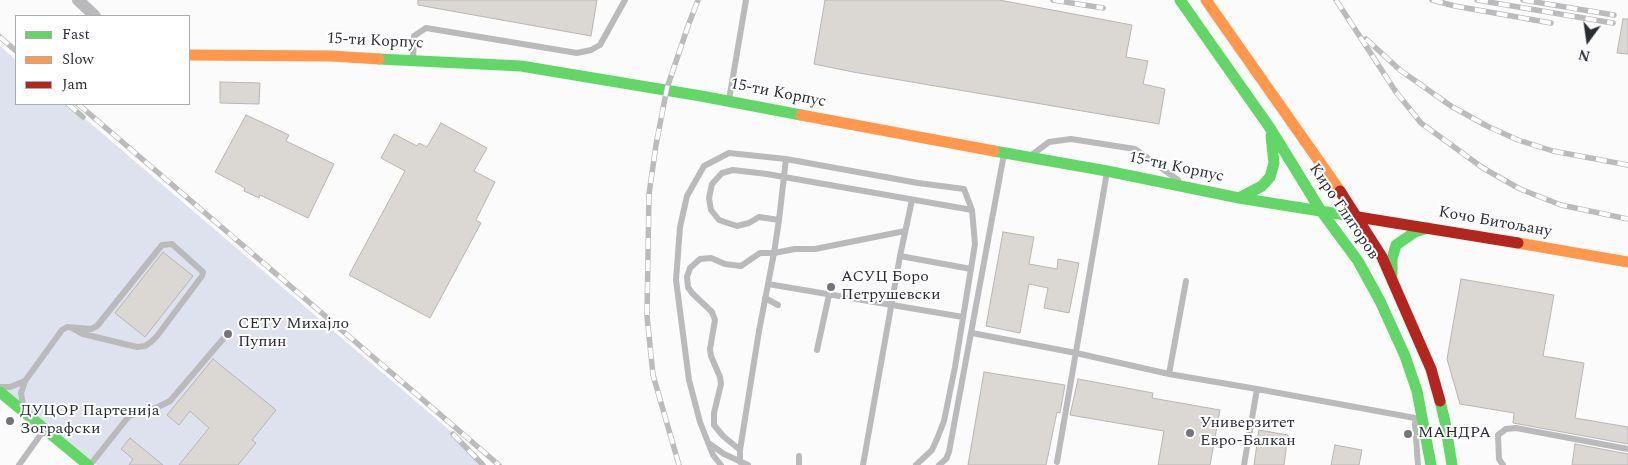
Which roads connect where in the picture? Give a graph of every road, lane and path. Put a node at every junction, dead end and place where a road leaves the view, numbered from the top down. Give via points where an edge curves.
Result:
1 (78, 0) edge
2 (625, 0) edge
3 (746, 0) edge
4 (1180, 0) edge
5 (1206, 0) edge
6 (94, 15) edge
7 (190, 55) edge
8 (413, 60) junction
9 (728, 101) junction
10 (1270, 128) junction
11 (1004, 153) junction
12 (1029, 157) junction
13 (786, 159) junction
14 (1107, 171) junction
15 (784, 177) junction
16 (1187, 187) junction
17 (1239, 198) junction
18 (912, 200) junction
19 (972, 210) junction
20 (1321, 211) junction
21 (1355, 216) junction
22 (778, 220) junction
23 (1428, 228) junction
24 (906, 231) junction
25 (774, 253) junction
26 (900, 256) junction
27 (1628, 262) edge
28 (971, 270) junction
29 (677, 277) junction
30 (1392, 278) junction
31 (687, 279) junction
32 (1186, 281) dead end
33 (768, 284) junction
34 (829, 294) junction
35 (765, 298) junction
36 (778, 305) dead end
37 (891, 306) junction
38 (963, 317) junction
39 (72, 328) junction
40 (972, 334) junction
41 (223, 339) dead end
42 (817, 350) dead end
43 (1076, 353) junction
44 (1169, 374) junction
45 (25, 381) junction
46 (0, 387) edge
47 (1257, 389) junction
48 (0, 392) edge
49 (30, 417) junction
50 (1419, 418) junction
51 (44, 429) junction
52 (709, 444) junction
53 (1628, 449) edge
54 (740, 450) junction
55 (800, 456) dead end
56 (740, 462) junction
57 (1057, 462) dead end
58 (19, 465) edge
59 (89, 465) edge
60 (721, 465) edge
61 (748, 465) edge
62 (798, 465) edge
63 (863, 465) edge
64 (916, 465) edge
65 (939, 465) edge
66 (1244, 465) edge
67 (1418, 465) edge
68 (1431, 465) edge
69 (1452, 465) edge
70 (1503, 465) edge

1 - 6 street
2 - 8 lane via 600,45 590,50 577,53 426,28 414,36
3 - 9 lane
4 - 10 street, Киро Глигоров
5 - 21 street, Киро Глигоров
7 - 8 street, 15-ти Корпус
8 - 9 street, 15-ти Корпус via 521,66
9 - 11 street, 15-ти Корпус
10 - 17 street via 1273,170 1262,186
10 - 20 street, Киро Глигоров
11 - 12 street, 15-ти Корпус
11 - 40 lane
12 - 14 street, 15-ти Корпус
12 - 16 lane via 1049,142 1072,139 1135,149
13 - 15 lane
13 - 19 lane via 964,189
13 - 29 lane via 729,154 704,166 687,196 680,227
14 - 16 street, 15-ти Корпус
14 - 43 lane
15 - 18 lane
15 - 22 lane
15 - 22 lane via 733,170 722,173 712,184 709,198 711,210 718,220 737,226 759,217
16 - 17 street, 15-ти Корпус
17 - 20 street, 15-ти Корпус
18 - 19 lane
18 - 24 lane
19 - 28 lane via 975,244
20 - 21 street, 15-ти Корпус
20 - 50 street, Киро Глигоров via 1358,261 1380,301 1417,391
21 - 23 street, Кочо Битољану
21 - 30 street, Киро Глигоров
22 - 25 lane
23 - 27 street, Кочо Битољану
23 - 30 street via 1415,232 1396,245
24 - 25 lane via 815,249
24 - 26 lane
25 - 31 lane via 760,252 741,266 711,258 700,259 690,268
25 - 33 lane
26 - 28 lane
26 - 37 lane
28 - 38 lane
29 - 31 lane
29 - 52 lane via 690,380
30 - 69 street, Киро Глигоров via 1431,369
31 - 54 lane via 692,293 712,312 715,320 710,349 721,384 714,425
32 - 44 lane
33 - 34 lane
33 - 35 lane
34 - 37 lane
34 - 42 lane
35 - 36 lane
35 - 54 lane
37 - 38 lane
37 - 63 lane
38 - 64 lane via 944,421 932,450
39 - 39 lane via 83,334 137,347 145,346 203,272 172,244 162,245 97,326 91,329
39 - 45 lane via 62,330
40 - 43 lane
40 - 65 lane via 949,452
41 - 59 lane via 170,401 129,416
43 - 44 lane
43 - 57 lane
44 - 47 lane
45 - 46 lane
45 - 49 lane via 22,404
47 - 50 lane
47 - 66 lane
48 - 49 street
49 - 51 street
50 - 67 lane
50 - 68 street, Киро Глигоров
51 - 58 lane
51 - 59 street
52 - 56 lane
52 - 60 lane
53 - 70 lane via 1516,428 1506,429 1498,435 1499,459
54 - 56 lane
55 - 62 lane
56 - 61 lane

